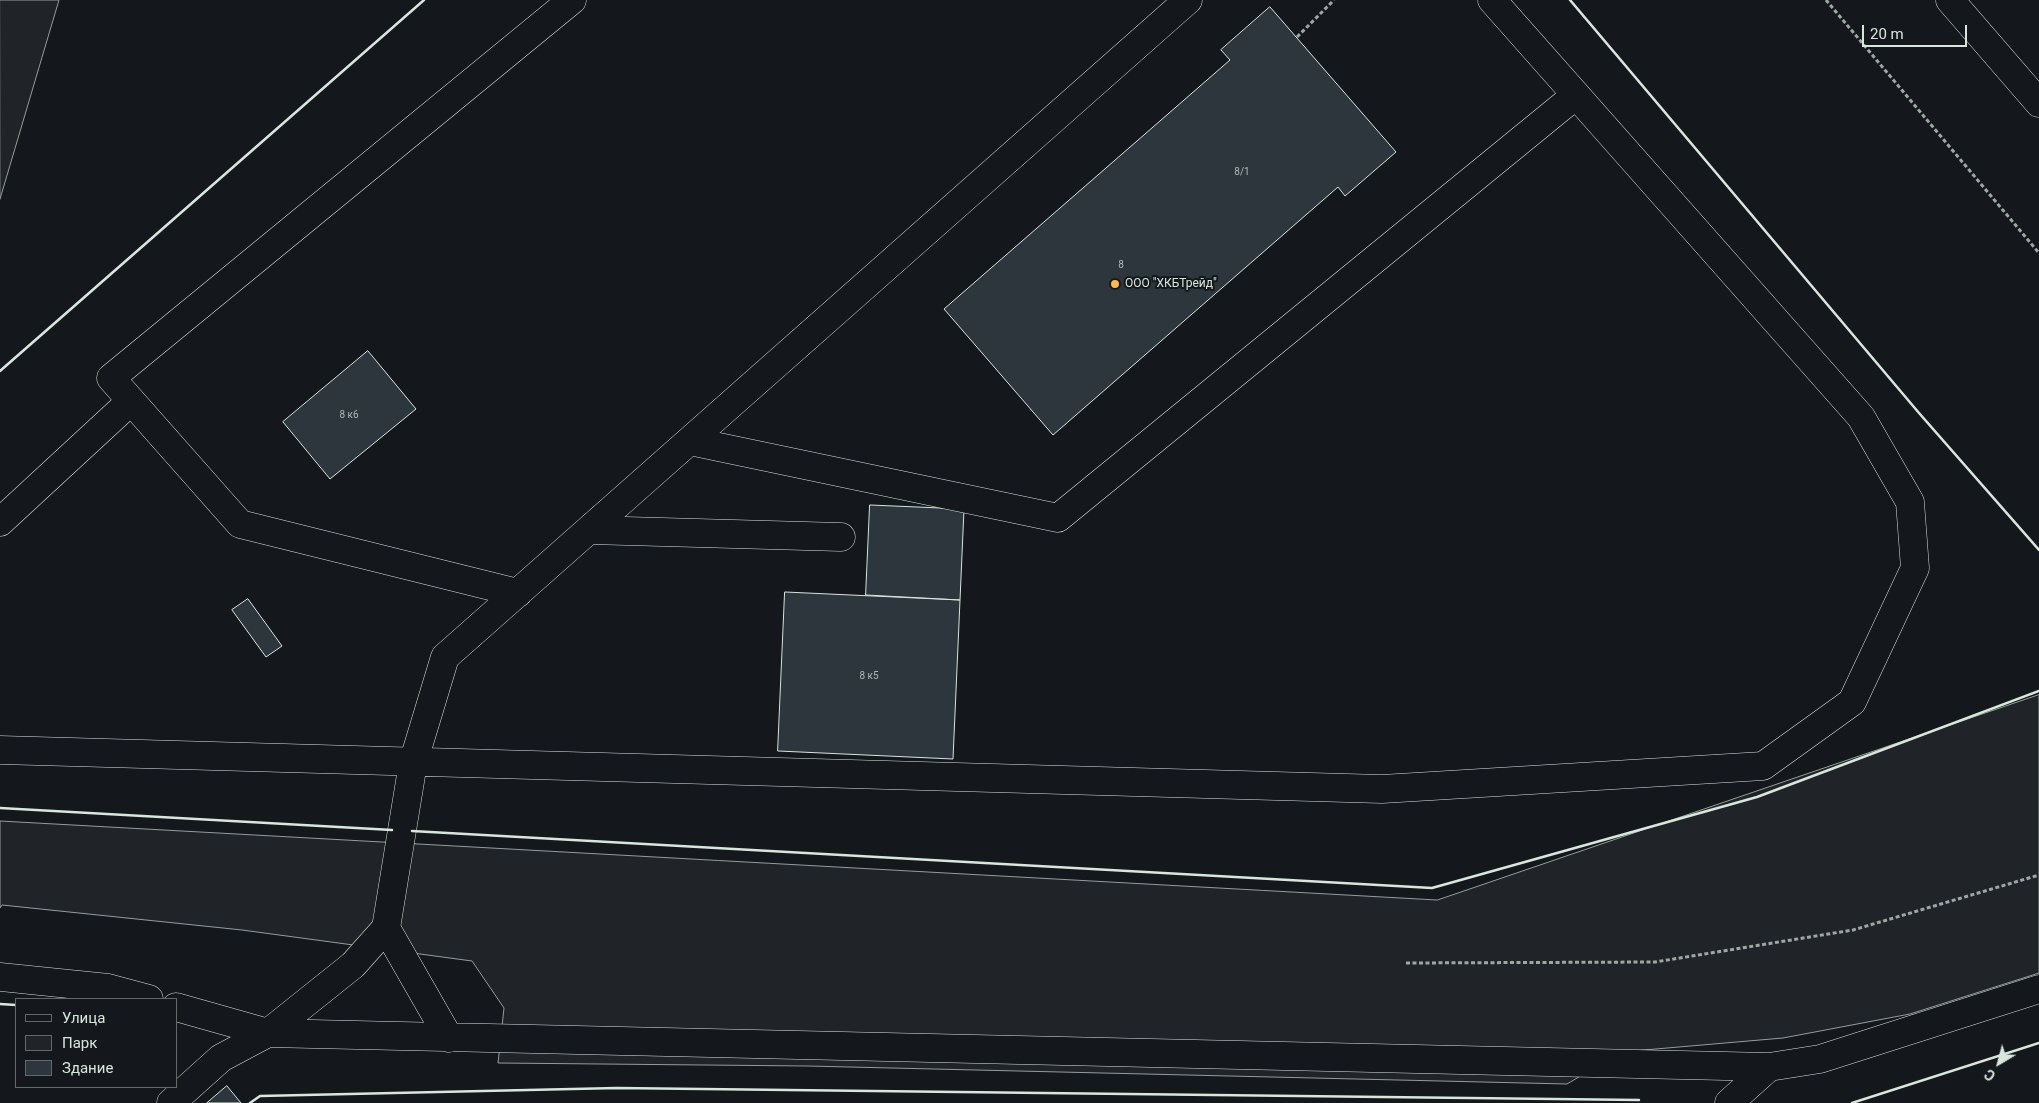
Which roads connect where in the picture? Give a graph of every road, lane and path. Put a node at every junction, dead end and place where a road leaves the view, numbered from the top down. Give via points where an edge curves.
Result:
1 (572, 0) edge
2 (1188, 0) edge
3 (1334, 0) edge
4 (1492, 0) edge
5 (1826, 0) edge
6 (1950, 0) edge
7 (1297, 38) dead end
8 (1576, 95) junction
9 (2039, 103) edge
10 (2039, 253) edge
11 (131, 401) junction
12 (690, 441) junction
13 (0, 522) edge
14 (590, 530) junction
15 (841, 538) dead end
16 (518, 593) junction
17 (0, 750) edge
18 (414, 763) junction
19 (2039, 875) edge
20 (386, 928) junction
21 (1406, 963) dead end
22 (0, 977) edge
23 (2039, 989) edge
24 (145, 998) edge
25 (178, 1008) edge
26 (268, 1033) junction
27 (449, 1038) junction
28 (1769, 1067) junction
29 (1745, 1098) edge
30 (171, 1103) edge

1 - 11 street via 111,378
2 - 12 street
3 - 7 path
4 - 8 street
5 - 10 path
6 - 9 street
8 - 12 street via 1058,518
8 - 18 street via 1861,416 1910,502 1915,568 1852,702 1763,766 1382,789
11 - 13 street
11 - 16 street via 240,524
12 - 14 street
14 - 15 street
14 - 16 street
16 - 18 street via 446,657
17 - 18 street
18 - 20 street
19 - 21 path via 1852,930 1655,962
20 - 26 street via 353,965
20 - 27 street
22 - 24 street via 108,988
23 - 28 street via 1820,1059
25 - 26 street
26 - 27 street
26 - 30 street via 221,1058
27 - 28 street
28 - 29 street

